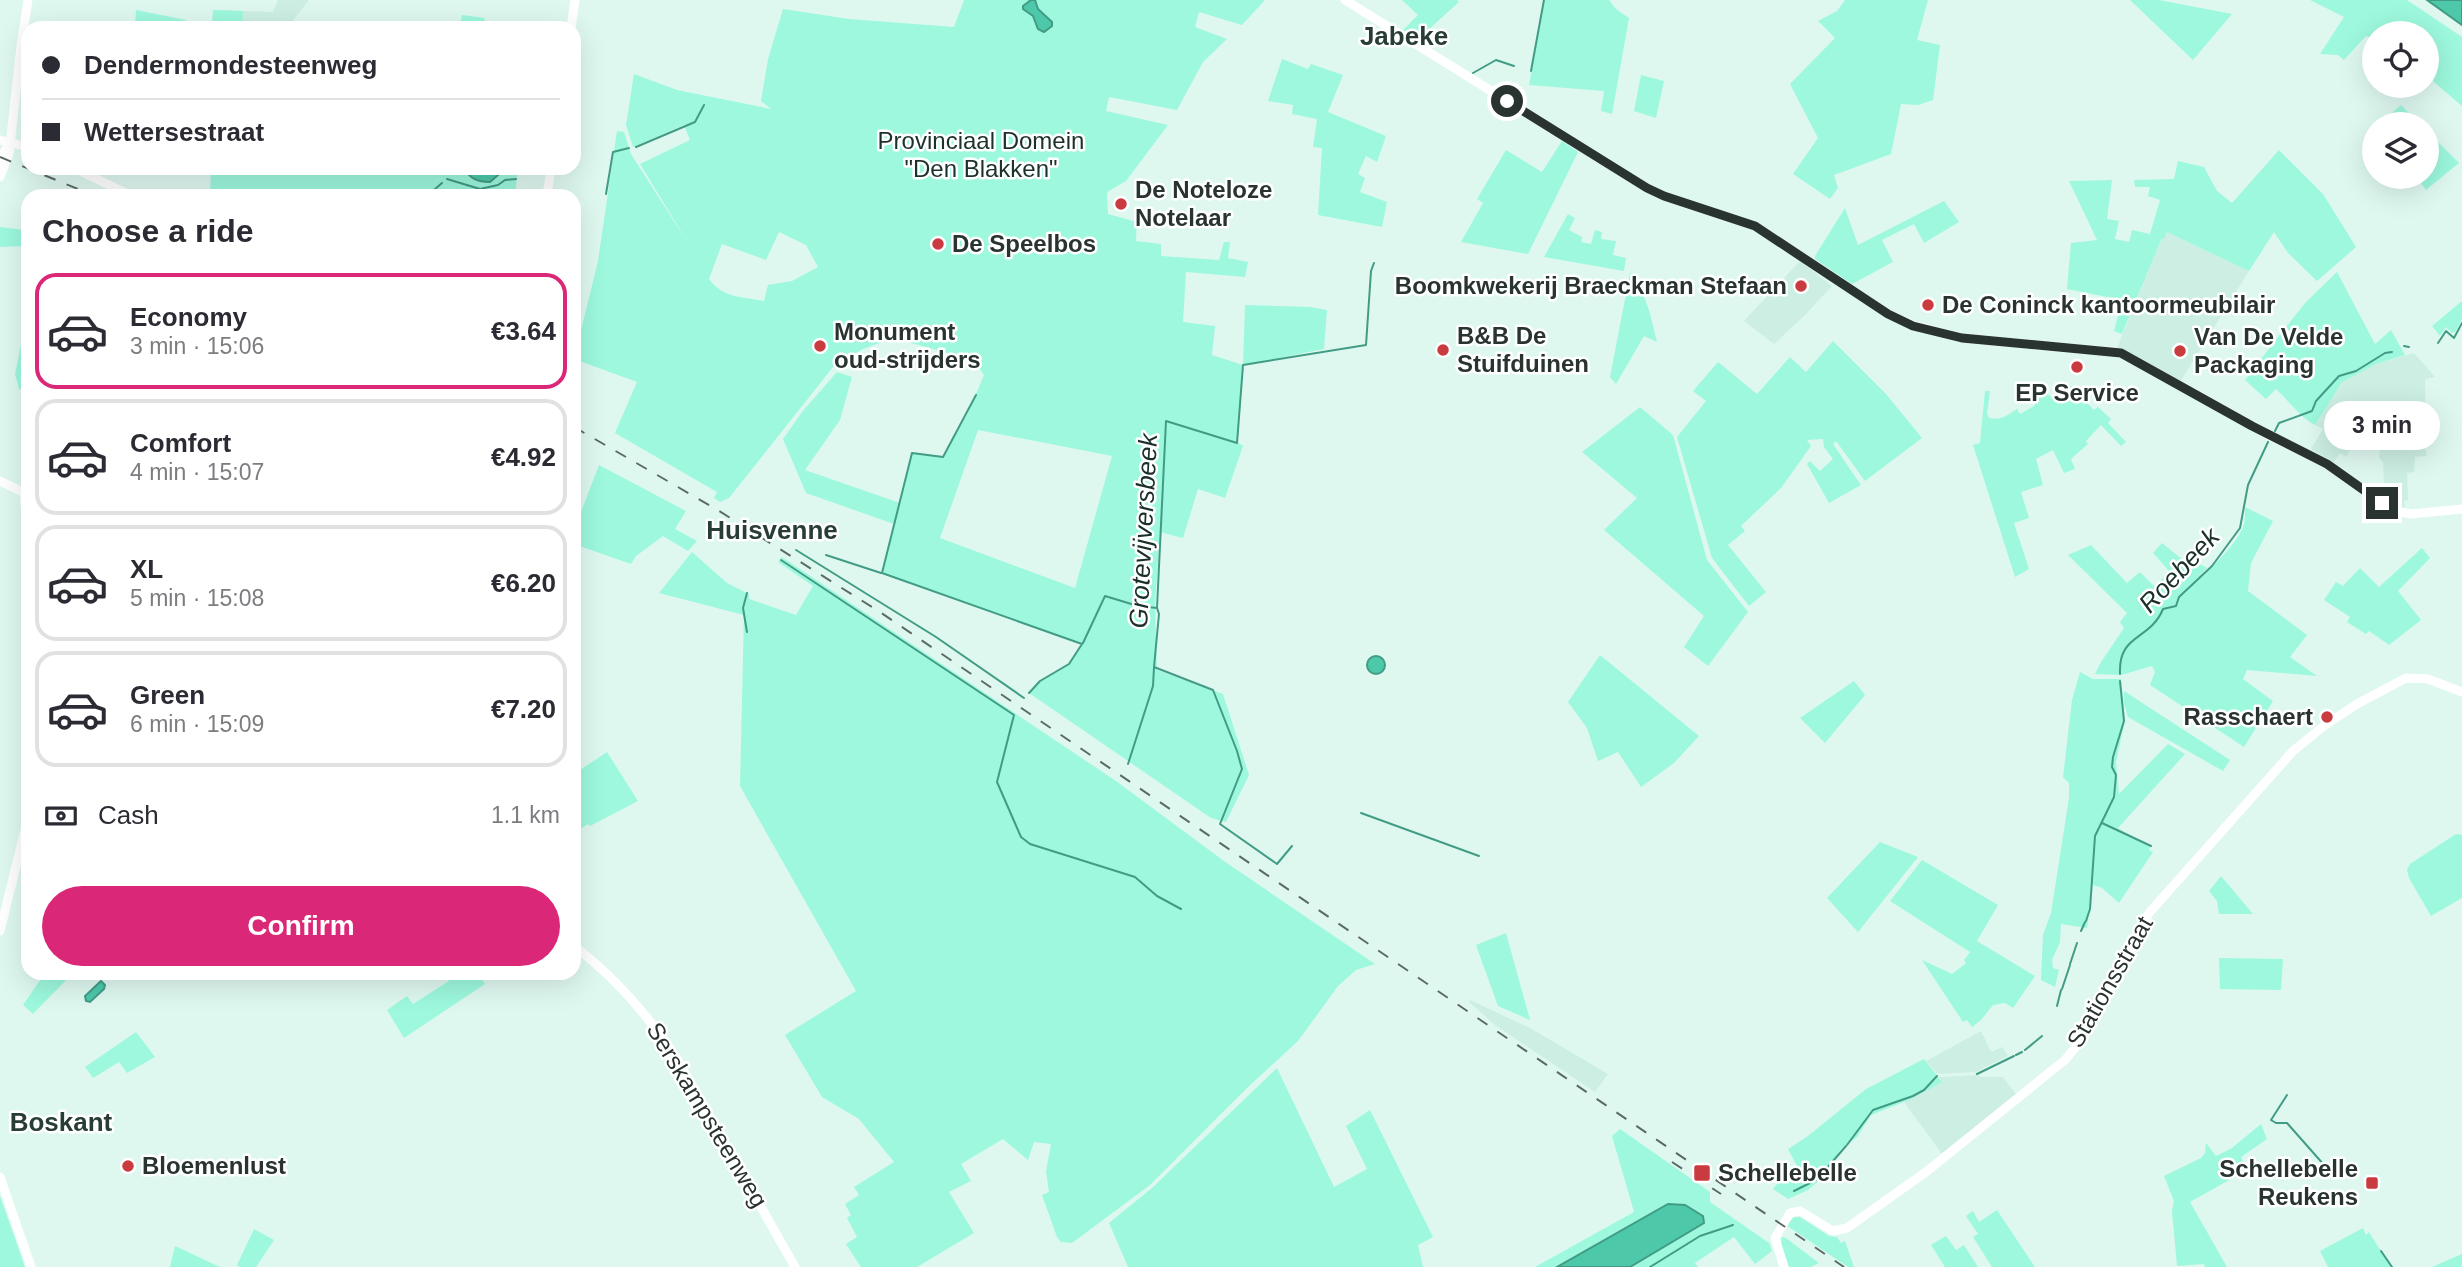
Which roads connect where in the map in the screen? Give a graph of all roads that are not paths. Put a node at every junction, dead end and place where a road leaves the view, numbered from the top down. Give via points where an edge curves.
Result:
1 (28, 0) edge
2 (575, 0) edge
3 (1345, 0) edge
4 (25, 21) edge
5 (571, 21) edge
6 (21, 43) edge
7 (5, 141) edge
8 (3, 162) edge
9 (88, 175) edge
10 (118, 189) edge
11 (0, 481) edge
12 (21, 491) edge
13 (2462, 509) edge
14 (2462, 692) edge
15 (21, 846) edge
16 (0, 931) edge
17 (581, 952) edge
18 (0, 1177) edge
19 (32, 1267) edge
20 (794, 1267) edge
21 (1784, 1267) edge

1 - 4 street
2 - 5 street
3 - 13 street via 1647,188 1755,226 1913,326 1962,338 2121,353 2327,464 2396,510 2411,514
6 - 7 street
7 - 8 street
9 - 10 street
11 - 12 street
14 - 21 street, Stationsstraat via 2428,679 2406,678 2357,704 2293,751 2149,912 2083,1038 2065,1059 1908,1186 1847,1228 1833,1231 1800,1211 1790,1213 1775,1238
15 - 16 street
17 - 20 street, Serskampsteenweg via 624,988 657,1028
18 - 19 street

